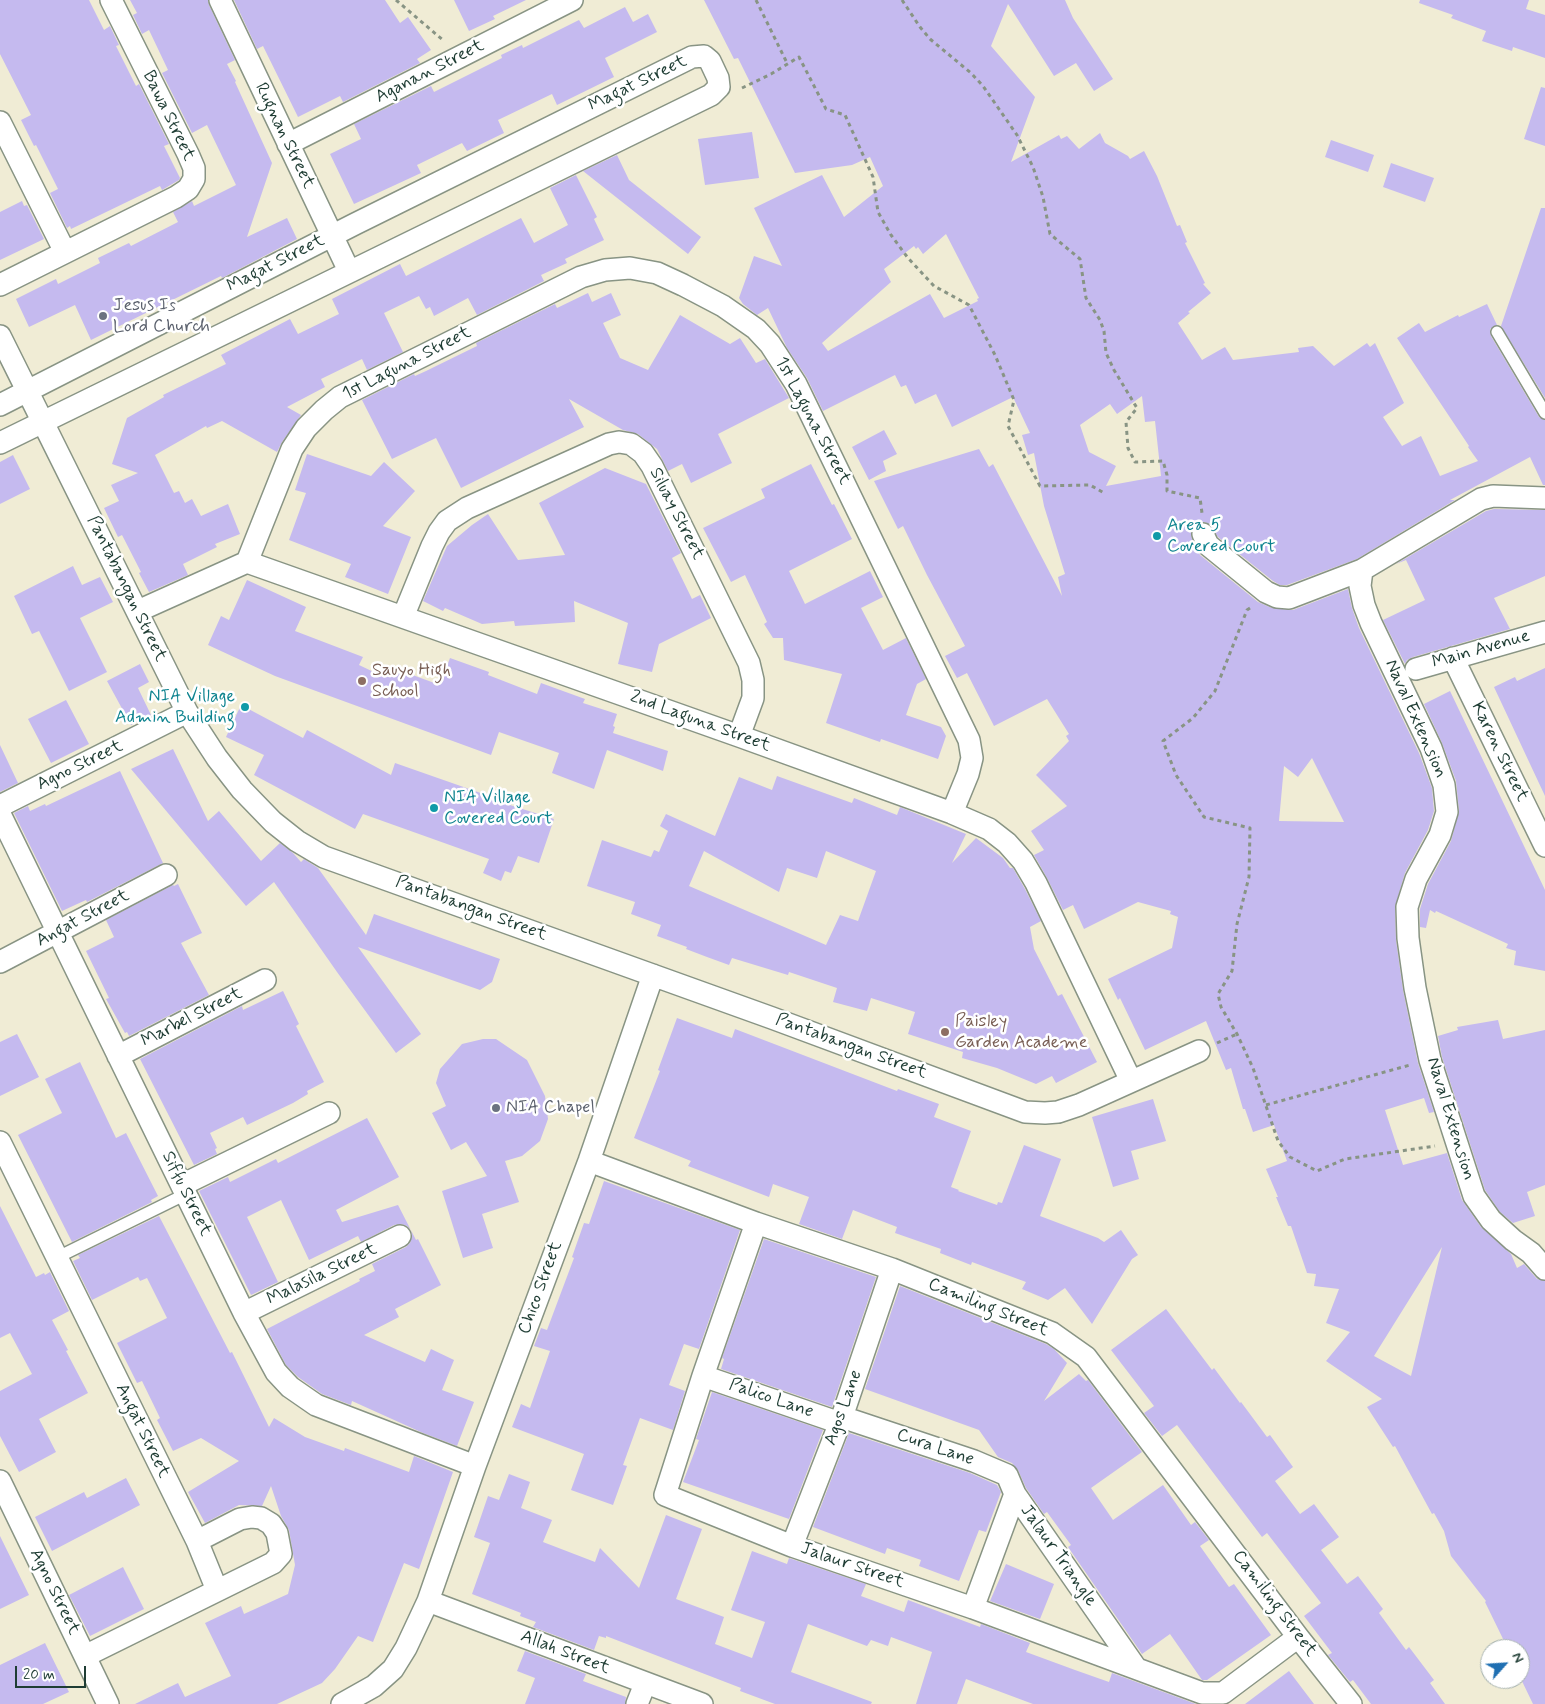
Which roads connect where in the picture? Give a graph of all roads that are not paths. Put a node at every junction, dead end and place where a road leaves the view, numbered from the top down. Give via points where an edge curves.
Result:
1 (111, 0) edge
2 (220, 0) edge
3 (572, 0) edge
4 (0, 122) edge
5 (288, 144) junction
6 (332, 236) junction
7 (65, 252) junction
8 (349, 272) junction
9 (0, 285) edge
10 (1496, 332) dead end
11 (0, 336) edge
12 (28, 391) junction
13 (0, 404) edge
14 (1545, 413) edge
15 (43, 422) junction
16 (0, 443) edge
17 (1545, 498) edge
18 (1204, 534) road end
19 (248, 562) junction
20 (1362, 570) junction
21 (138, 611) junction
22 (403, 617) junction
23 (1545, 632) edge
24 (1453, 658) junction
25 (1416, 669) dead end
26 (187, 712) junction
27 (739, 736) junction
28 (0, 806) edge
29 (952, 813) junction
30 (0, 814) edge
31 (1545, 846) edge
32 (166, 875) dead end
33 (58, 933) junction
34 (0, 962) edge
35 (652, 975) junction
36 (265, 980) dead end
37 (1199, 1051) dead end
38 (118, 1056) junction
39 (1131, 1081) junction
40 (329, 1114) dead end
41 (0, 1142) edge
42 (588, 1161) junction
43 (184, 1190) junction
44 (756, 1223) junction
45 (400, 1236) dead end
46 (56, 1258) junction
47 (892, 1269) junction
48 (1545, 1269) edge
49 (244, 1313) junction
50 (703, 1376) junction
51 (841, 1420) junction
52 (475, 1466) junction
53 (0, 1481) edge
54 (1015, 1494) junction
55 (197, 1541) junction
56 (792, 1546) junction
57 (216, 1590) junction
58 (428, 1601) junction
59 (973, 1608) junction
60 (1298, 1636) junction
61 (85, 1656) junction
62 (1136, 1668) junction
63 (645, 1684) junction
64 (108, 1704) edge
65 (342, 1704) edge
66 (636, 1704) edge
67 (702, 1704) edge
68 (1351, 1704) edge

1 - 7 street, Bawa Street via 188,154 194,168 194,180 176,197
2 - 5 street, Rugnan Street
3 - 5 street, Aganan Street
4 - 7 street
5 - 6 street, Rugnan Street
6 - 8 street, Rugnan Street
6 - 8 street, Magat Street via 692,58 704,56 710,61 719,87 711,95
6 - 12 street, Magat Street
7 - 9 street, Bawa Street
8 - 15 street, Magat Street
10 - 14 lane
11 - 12 street, Pantabangan Street
12 - 13 street, Magat Street
12 - 15 street, Pantabangan Street
15 - 16 street, Magat Street
15 - 21 street, Pantabangan Street
17 - 20 street via 1493,496 1481,499
18 - 20 street via 1208,545 1266,592 1277,597 1290,598
19 - 21 street
19 - 22 street, 2nd Laguna Street
19 - 29 street, 1st Laguna Street via 292,449 306,428 340,398 582,277 605,270 630,268 657,273 722,306 756,329 796,384 969,740 972,758
20 - 48 street, Naval Extension via 1360,586 1364,605 1444,785 1447,812 1440,835 1416,879 1407,907 1414,980 1430,1060 1474,1196 1491,1220
21 - 26 street, Pantabangan Street
22 - 27 street, 2nd Laguna Street
22 - 27 street, Siluay Street via 439,532 452,517 609,444 632,444 652,466 749,663 753,698
23 - 24 street, Main Avenue
24 - 25 street, Main Avenue
24 - 31 street, Karen Street
26 - 28 street, Agno Street
26 - 35 street, Pantabangan Street via 242,790 273,822 324,857
27 - 29 street, 2nd Laguna Street
29 - 39 street, 2nd Laguna Street via 989,829 1022,861 1036,883
30 - 33 street, Siffu Street
32 - 33 street, Angat Street
33 - 34 street, Angat Street
33 - 38 street, Siffu Street
35 - 39 street, Pantabangan Street via 1024,1112 1058,1112
35 - 42 street, Chico Street
36 - 38 street, Marbel Street
37 - 39 street, Pantabangan Street
38 - 43 street, Siffu Street
40 - 43 street
41 - 46 street, Angat Street
42 - 44 street, Camiling Street
42 - 52 street, Chico Street
43 - 46 lane
43 - 49 street, Siffu Street
44 - 47 street, Camiling Street
44 - 50 street, Jalaur Street
45 - 49 street, Malasila Street
46 - 55 street, Angat Street
47 - 51 street, Agos Lane
47 - 60 street, Camiling Street via 1052,1333 1086,1357
49 - 52 street, Siffu Street via 276,1372 302,1397
50 - 51 street, Palico Lane
50 - 56 street, Jalaur Street via 665,1495
51 - 54 street, Cura Lane via 974,1461 1006,1475
51 - 56 street, Agos Lane
52 - 58 street, Chico Street
53 - 61 street, Agno Street
54 - 59 street, Jalaur Triangle
54 - 62 street, Jalaur Triangle
55 - 57 street, Angat Street
55 - 57 street via 252,1516 271,1524 277,1533 281,1554 273,1563
56 - 59 street, Jalaur Street
57 - 61 street
58 - 63 street, Allah Street
58 - 65 street, Chico Street via 393,1668 374,1686
59 - 62 street, Jalaur Street
60 - 62 street, Jalaur Street via 1222,1693 1202,1693
60 - 68 street, Camiling Street
61 - 64 street, Agno Street
63 - 66 street
63 - 67 street, Allah Street

